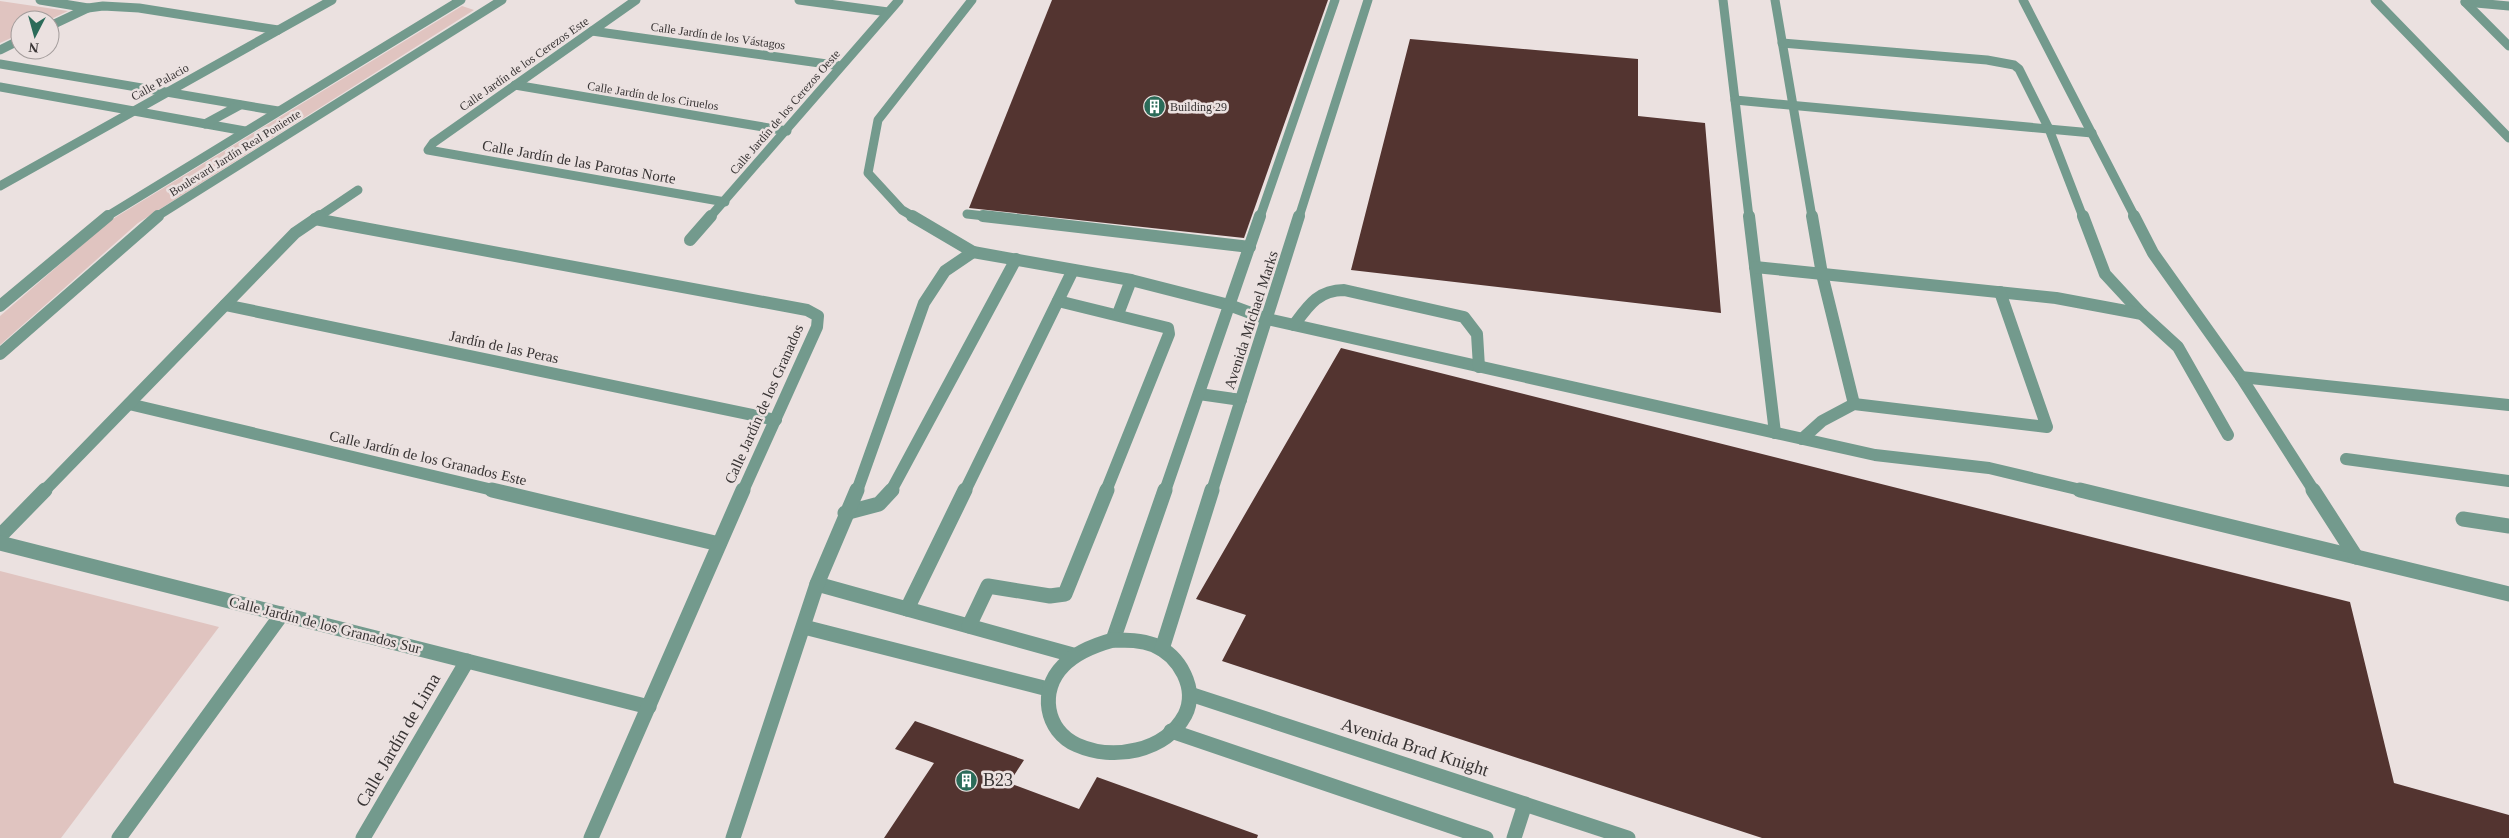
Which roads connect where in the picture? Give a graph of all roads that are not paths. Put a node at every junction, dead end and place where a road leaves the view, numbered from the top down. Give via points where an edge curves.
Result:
1 (40, 0) edge
2 (332, 0) edge
3 (461, 0) edge
4 (498, 0) edge
5 (636, 0) edge
6 (799, 0) edge
7 (899, 0) edge
8 (972, 0) edge
9 (1335, 0) edge
10 (1368, 0) edge
11 (1723, 0) edge
12 (1774, 0) edge
13 (2023, 0) edge
14 (2376, 0) edge
15 (2509, 6) edge
16 (88, 8) junction
17 (888, 12) junction
18 (60, 21) edge
19 (278, 30) junction
20 (592, 31) junction
21 (1782, 43) junction
22 (2509, 46) edge
23 (0, 64) edge
24 (841, 66) junction
25 (515, 85) junction
26 (0, 87) edge
27 (167, 92) junction
28 (1735, 100) junction
29 (240, 105) junction
30 (1793, 105) junction
31 (133, 111) junction
32 (278, 111) junction
33 (205, 124) junction
34 (2049, 129) junction
35 (246, 131) junction
36 (787, 131) junction
37 (2092, 133) junction
38 (2509, 138) edge
39 (428, 150) joint
40 (0, 186) edge
41 (358, 190) dead end
42 (725, 202) junction
43 (967, 214) dead end
44 (315, 219) junction
45 (690, 240) dead end
46 (1250, 247) junction
47 (973, 252) junction
48 (1016, 259) junction
49 (1755, 267) junction
50 (1073, 270) junction
51 (1822, 274) junction
52 (1131, 280) junction
53 (2000, 292) junction
54 (1058, 301) junction
55 (1229, 304) junction
56 (225, 305) junction
57 (0, 306) edge
58 (1118, 314) junction
59 (2142, 314) junction
60 (1267, 318) junction
61 (1294, 325) junction
62 (0, 354) edge
63 (1479, 366) junction
64 (2241, 377) junction
65 (1199, 394) junction
66 (1241, 400) junction
67 (129, 404) junction
68 (1854, 404) junction
69 (2509, 405) edge
70 (776, 420) junction
71 (1775, 434) junction
72 (2228, 435) dead end
73 (1802, 439) junction
74 (2346, 459) dead end
75 (2509, 481) edge
76 (846, 513) junction
77 (2463, 520) dead end
78 (2509, 526) edge
79 (0, 536) edge
80 (0, 543) edge
81 (719, 544) junction
82 (2356, 557) junction
83 (817, 584) junction
84 (2509, 594) edge
85 (907, 609) junction
86 (282, 614) junction
87 (969, 626) junction
88 (804, 628) junction
89 (1114, 640) junction
90 (1162, 649) junction
91 (1073, 655) junction
92 (467, 661) junction
93 (1048, 689) junction
94 (1190, 694) junction
95 (649, 707) junction
96 (1172, 731) junction
97 (1525, 804) junction
98 (119, 838) edge
99 (363, 838) edge
100 (592, 838) edge
101 (733, 838) edge
102 (1486, 838) edge
103 (1514, 838) edge
104 (1628, 838) edge

1 - 16 street
2 - 19 street, Calle Palacio
3 - 32 street, Boulevard Jardín Real Poniente
4 - 62 street, Boulevard Jardín Real Poniente via 151,220
5 - 20 street, Calle Jardín de los Cerezos Este
6 - 17 street
7 - 17 street, Calle Jardín de los Cerezos Oeste
8 - 47 street via 878,120 868,173 902,210
9 - 46 street, Avenida Michael Marks
10 - 60 street, Avenida Michael Marks
11 - 28 street
12 - 21 street
13 - 37 street
14 - 38 street
15 - 22 street via 2465,2
16 - 18 street
16 - 19 street via 139,8
17 - 24 street, Calle Jardín de los Cerezos Oeste
19 - 27 street, Calle Palacio
20 - 24 street, Calle Jardín de los Vástagos
20 - 25 street, Calle Jardín de los Cerezos Este
21 - 30 street
21 - 34 street via 2014,64
23 - 27 street
24 - 36 street, Calle Jardín de los Cerezos Oeste
25 - 36 street, Calle Jardín de los Ciruelos
25 - 39 street, Calle Jardín de los Cerezos Este via 433,143
26 - 31 street
27 - 29 street
27 - 31 street, Calle Palacio
28 - 30 street
28 - 49 street
29 - 32 street
29 - 33 street
30 - 34 street
30 - 51 street
31 - 33 street
31 - 40 street, Calle Palacio
32 - 35 street, Boulevard Jardín Real Poniente
33 - 35 street
34 - 37 street
34 - 59 street via 2105,274
35 - 57 street, Boulevard Jardín Real Poniente via 103,219
36 - 42 street, Calle Jardín de los Cerezos Oeste
37 - 64 street via 2153,252
39 - 42 street, Calle Jardín de las Parotas Norte
41 - 44 street
42 - 45 street, Calle Jardín de los Cerezos Oeste
43 - 46 street
44 - 56 street via 295,233
44 - 70 street, Calle Jardín de los Granados via 807,310 818,316 817,327
46 - 55 street, Avenida Michael Marks
47 - 48 street
47 - 76 street via 945,271 924,303
48 - 50 street
48 - 76 street via 890,494 879,504
49 - 51 street
49 - 71 street
50 - 52 street
50 - 54 street
51 - 53 street
51 - 68 street
52 - 55 street
52 - 58 street
53 - 59 street via 2056,298
53 - 68 street via 2047,427
54 - 58 street
54 - 85 street
55 - 60 street
55 - 65 street, Avenida Michael Marks
56 - 67 street
56 - 70 street, Jardín de las Peras
58 - 87 street via 1168,328 1169,334 1065,594 1050,596 988,586
59 - 72 street via 2178,347
60 - 61 street
60 - 66 street, Avenida Michael Marks
61 - 63 street
61 - 63 street via 1318,295 1331,289 1344,290 1464,317 1475,327
63 - 71 street
64 - 69 street
64 - 82 street
65 - 66 street
65 - 89 street, Avenida Michael Marks
66 - 90 street, Avenida Michael Marks
67 - 79 street
67 - 81 street, Calle Jardín de los Granados Este
68 - 73 street via 1822,421
70 - 81 street, Calle Jardín de los Granados
71 - 73 street
73 - 82 street via 1875,455 1989,468
74 - 75 street
76 - 83 street
77 - 78 street
80 - 86 street, Calle Jardín de los Granados Sur
81 - 95 street, Calle Jardín de los Granados
82 - 84 street
83 - 85 street
83 - 88 street
85 - 87 street
86 - 92 street, Calle Jardín de los Granados Sur
86 - 98 street
87 - 91 street
88 - 93 street
88 - 101 street
89 - 90 street via 1139,641
89 - 91 street via 1092,645
90 - 94 street via 1182,668
91 - 93 street via 1058,670
92 - 95 street, Calle Jardín de los Granados Sur
92 - 99 street, Calle Jardín de Lima
93 - 96 street via 1050,718 1069,742 1102,755 1139,751
94 - 96 street via 1184,715
94 - 97 street, Avenida Brad Knight
95 - 100 street, Calle Jardín de los Granados
96 - 102 street
97 - 103 street
97 - 104 street, Avenida Brad Knight

